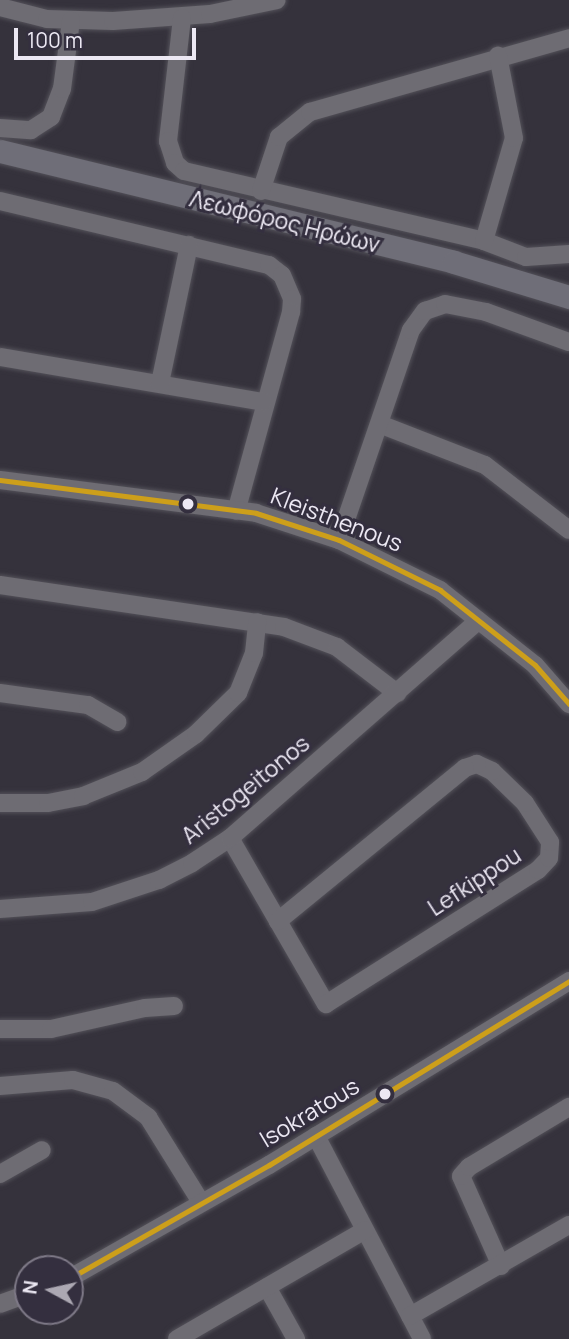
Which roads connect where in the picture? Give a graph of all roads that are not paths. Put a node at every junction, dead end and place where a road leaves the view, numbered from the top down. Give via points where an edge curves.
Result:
1 (277, 0) edge
2 (0, 7) edge
3 (182, 18) junction
4 (71, 21) junction
5 (569, 38) edge
6 (498, 56) junction
7 (0, 128) edge
8 (0, 151) edge
9 (261, 191) junction
10 (0, 201) edge
11 (484, 241) junction
12 (189, 245) junction
13 (569, 254) edge
14 (569, 297) edge
15 (569, 342) edge
16 (0, 357) edge
17 (160, 383) junction
18 (263, 402) junction
19 (382, 425) junction
20 (0, 480) edge
21 (236, 511) junction
22 (569, 530) edge
23 (340, 540) junction
24 (0, 585) edge
25 (478, 621) junction
26 (257, 622) junction
27 (0, 693) edge
28 (397, 693) junction
29 (569, 704) edge
30 (117, 722) dead end
31 (0, 803) edge
32 (230, 838) junction
33 (0, 909) edge
34 (278, 921) junction
35 (569, 981) edge
36 (174, 1006) dead end
37 (0, 1029) edge
38 (0, 1086) edge
39 (569, 1107) edge
40 (316, 1136) junction
41 (42, 1150) dead end
42 (0, 1174) edge
43 (201, 1202) junction
44 (569, 1225) edge
45 (365, 1230) junction
46 (500, 1266) junction
47 (84, 1270) edge
48 (267, 1287) junction
49 (410, 1316) junction
50 (177, 1339) edge
51 (296, 1339) edge
52 (422, 1339) edge

1 - 3 street
2 - 4 street
3 - 4 street
3 - 9 street via 169,126 175,163 193,175
4 - 7 street via 62,89 51,117 31,130
5 - 6 street
6 - 9 street via 310,112 279,137
6 - 11 street via 514,138
8 - 14 main road, Λεωφόρος Ηρώων via 454,262
9 - 11 street
10 - 12 street
11 - 13 street via 526,257
12 - 17 street
12 - 18 street via 269,265 289,287 291,312
15 - 19 street via 486,312 445,304 425,311 411,330
16 - 17 street
17 - 18 street
18 - 21 street
19 - 22 street via 485,465
19 - 23 street
20 - 21 street, Kleisthenous
21 - 23 street, Kleisthenous via 291,522
23 - 25 street, Kleisthenous via 440,590
24 - 26 street
25 - 28 street, Aristogeitonos
25 - 29 street, Kleisthenous via 535,665
26 - 28 street via 337,647
26 - 31 street via 254,653 238,693 196,734 142,772 83,796 48,803
27 - 30 street via 88,705
28 - 32 street, Aristogeitonos
32 - 33 street, Aristogeitonos via 181,869 124,893 60,908
32 - 34 street, Lefkippou
34 - 34 street, Lefkippou via 326,1004 538,870 549,858 550,842 525,803 492,771 477,764 465,768
35 - 40 street, Isokratous
36 - 37 street via 51,1029
38 - 43 street via 73,1080 113,1091 148,1117
39 - 46 street via 461,1176
40 - 43 street, Isokratous
40 - 45 street
41 - 42 street
43 - 47 street, Isokratous
44 - 46 street
45 - 48 street
45 - 49 street
46 - 49 street
48 - 50 street
48 - 51 street
49 - 52 street

